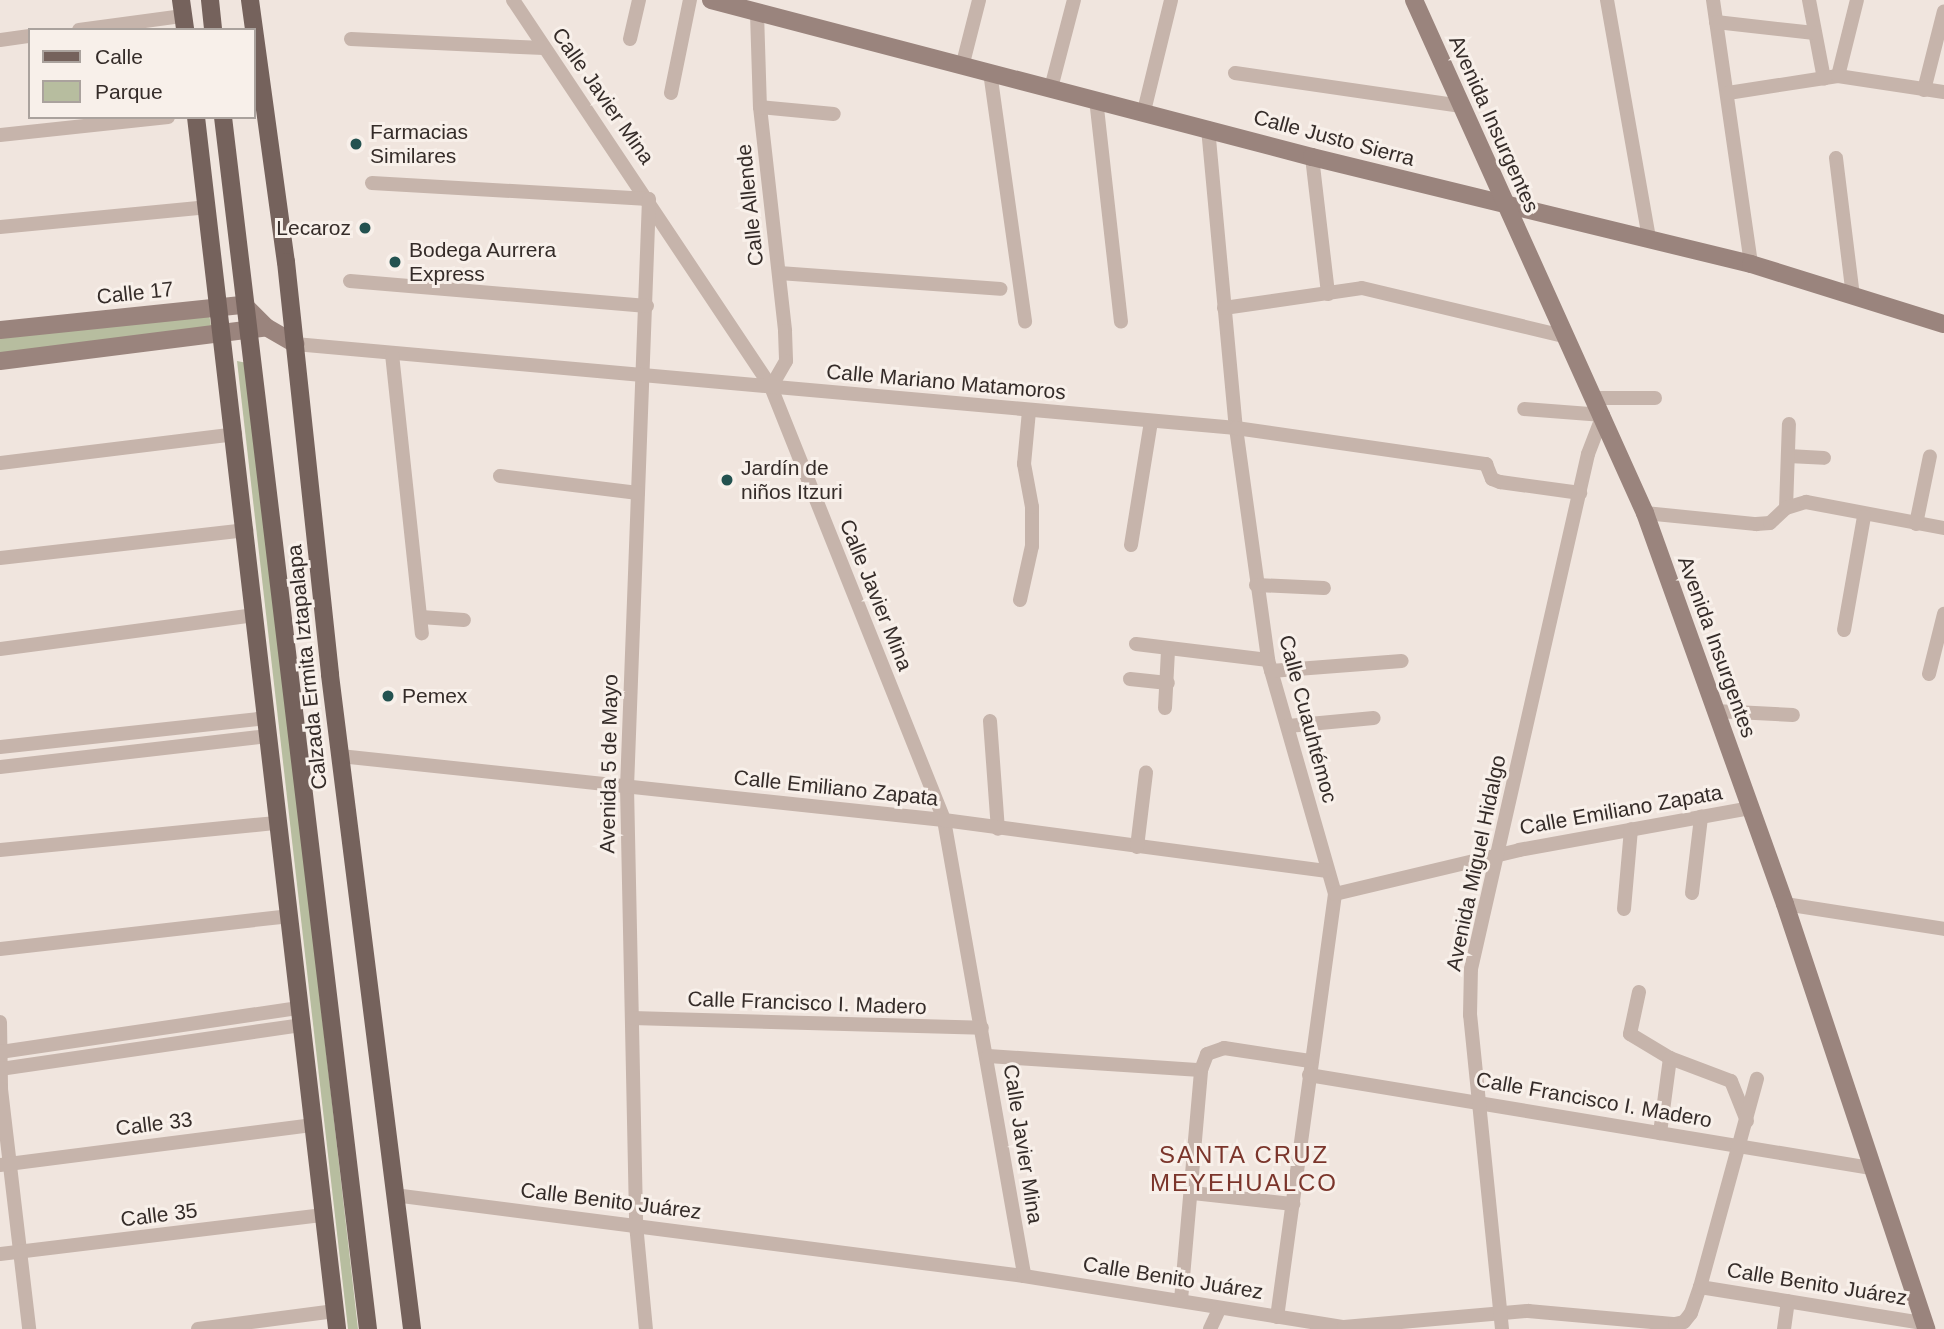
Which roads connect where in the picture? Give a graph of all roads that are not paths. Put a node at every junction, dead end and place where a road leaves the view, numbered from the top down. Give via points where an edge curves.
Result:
1 (209, 0) edge
2 (250, 0) edge
3 (513, 0) edge
4 (639, 0) edge
5 (690, 0) edge
6 (711, 0) edge
7 (979, 0) edge
8 (1074, 0) edge
9 (1171, 0) edge
10 (1414, 0) edge
11 (1607, 0) edge
12 (1713, 0) edge
13 (1810, 0) edge
14 (1857, 0) edge
15 (1944, 11) edge
16 (757, 13) junction
17 (183, 15) edge
18 (1716, 22) junction
19 (93, 28) edge
20 (213, 28) edge
21 (254, 28) edge
22 (1814, 33) junction
23 (28, 36) edge
24 (351, 39) dead end
25 (630, 39) dead end
26 (0, 40) edge
27 (256, 46) edge
28 (544, 48) junction
29 (963, 63) junction
30 (990, 72) junction
31 (1236, 73) dead end
32 (1831, 78) junction
33 (1051, 88) junction
34 (1924, 90) junction
35 (1944, 92) edge
36 (671, 93) dead end
37 (1728, 93) junction
38 (1096, 99) junction
39 (1460, 106) junction
40 (760, 107) junction
41 (1144, 111) junction
42 (834, 114) dead end
43 (149, 119) edge
44 (196, 119) edge
45 (223, 119) edge
46 (1208, 128) junction
47 (0, 135) edge
48 (1312, 157) junction
49 (1836, 158) dead end
50 (372, 183) dead end
51 (649, 199) junction
52 (206, 206) junction
53 (1505, 206) junction
54 (0, 227) edge
55 (1649, 239) junction
56 (1751, 264) junction
57 (779, 273) junction
58 (350, 281) dead end
59 (1000, 289) dead end
60 (1328, 294) junction
61 (1853, 297) junction
62 (244, 305) junction
63 (221, 306) junction
64 (647, 306) junction
65 (1224, 308) junction
66 (1025, 322) dead end
67 (1121, 322) dead end
68 (1944, 324) edge
69 (266, 327) junction
70 (0, 330) edge
71 (248, 333) junction
72 (224, 336) junction
73 (1564, 336) junction
74 (295, 344) junction
75 (392, 354) junction
76 (0, 361) edge
77 (643, 375) junction
78 (771, 387) junction
79 (1595, 398) junction
80 (1655, 398) dead end
81 (1524, 409) dead end
82 (1029, 411) junction
83 (1603, 415) junction
84 (1151, 422) junction
85 (1789, 424) dead end
86 (1236, 428) junction
87 (236, 434) junction
88 (1788, 456) junction
89 (1930, 456) dead end
90 (1824, 458) dead end
91 (0, 463) edge
92 (500, 475) dead end
93 (638, 493) junction
94 (1580, 493) junction
95 (1786, 508) junction
96 (1645, 513) junction
97 (1864, 517) junction
98 (1916, 524) junction
99 (1944, 528) edge
100 (246, 530) junction
101 (1131, 545) dead end
102 (0, 558) edge
103 (1256, 585) junction
104 (1324, 588) dead end
105 (1020, 600) dead end
106 (1944, 614) edge
107 (255, 615) junction
108 (421, 617) junction
109 (464, 620) dead end
110 (1843, 630) dead end
111 (422, 633) dead end
112 (1136, 644) dead end
113 (0, 649) edge
114 (1168, 650) junction
115 (1402, 660) dead end
116 (1269, 666) junction
117 (1929, 674) dead end
118 (1130, 678) dead end
119 (1168, 683) junction
120 (1165, 708) dead end
121 (1716, 711) junction
122 (1793, 715) dead end
123 (265, 718) junction
124 (1374, 718) dead end
125 (990, 721) dead end
126 (1287, 726) junction
127 (267, 736) junction
128 (0, 747) edge
129 (340, 756) junction
130 (0, 767) edge
131 (1146, 773) dead end
132 (628, 787) junction
133 (1751, 808) junction
134 (1701, 817) junction
135 (944, 820) junction
136 (277, 823) junction
137 (998, 829) junction
138 (1630, 829) junction
139 (1137, 847) junction
140 (0, 850) edge
141 (1497, 854) junction
142 (1326, 871) junction
143 (1692, 893) dead end
144 (1335, 894) junction
145 (1786, 904) junction
146 (1624, 909) dead end
147 (288, 916) junction
148 (1944, 929) edge
149 (0, 950) edge
150 (1639, 992) dead end
151 (300, 1016) junction
152 (632, 1018) junction
153 (0, 1022) edge
154 (982, 1028) junction
155 (2, 1052) edge
156 (988, 1056) junction
157 (1670, 1058) junction
158 (1310, 1068) junction
159 (2, 1069) edge
160 (1200, 1070) junction
161 (1757, 1079) dead end
162 (1, 1088) edge
163 (1479, 1101) junction
164 (1747, 1121) junction
165 (313, 1125) junction
166 (1660, 1133) junction
167 (1737, 1147) junction
168 (5, 1164) edge
169 (1871, 1168) junction
170 (1193, 1193) junction
171 (394, 1195) junction
172 (1293, 1204) junction
173 (324, 1215) junction
174 (636, 1224) junction
175 (0, 1254) edge
176 (20, 1254) junction
177 (1024, 1276) junction
178 (1700, 1287) junction
179 (1181, 1300) junction
180 (1788, 1301) junction
181 (1220, 1308) junction
182 (1500, 1311) junction
183 (1277, 1317) junction
184 (336, 1320) edge
185 (1924, 1326) edge
186 (29, 1329) edge
187 (198, 1329) edge
188 (368, 1329) edge
189 (412, 1329) edge
190 (646, 1329) edge
191 (1210, 1329) edge
192 (1502, 1329) edge
193 (1784, 1329) edge

1 - 20 main road
2 - 21 main road, Calzada Ermita Iztapalapa
3 - 28 street, Calle Javier Mina
4 - 25 street
5 - 36 street
6 - 16 street, Calle Justo Sierra
7 - 29 street
8 - 33 street
9 - 41 street
10 - 39 street, Avenida Insurgentes
11 - 55 street
12 - 18 street
13 - 22 street
14 - 32 street
15 - 34 street
16 - 29 street, Calle Justo Sierra
16 - 40 street, Calle Allende
17 - 19 street
18 - 22 street
18 - 37 street
22 - 32 street
23 - 26 street
24 - 28 street
27 - 74 main road, Calzada Ermita Iztapalapa
28 - 51 street, Calle Javier Mina
29 - 30 street, Calle Justo Sierra
30 - 33 street, Calle Justo Sierra
30 - 66 street
31 - 39 street
32 - 34 street
32 - 37 street
33 - 38 street, Calle Justo Sierra
34 - 35 street
37 - 56 street
38 - 41 street, Calle Justo Sierra
38 - 67 street
39 - 53 street, Avenida Insurgentes
40 - 42 street
40 - 57 street, Calle Allende
41 - 46 street, Calle Justo Sierra
43 - 47 street
44 - 52 main road
45 - 62 main road, Calzada Ermita Iztapalapa
46 - 48 street, Calle Justo Sierra
46 - 65 street, Calle Cuauhtémoc
48 - 53 street, Calle Justo Sierra
48 - 60 street
49 - 61 street
50 - 51 street
51 - 64 street, Avenida 5 de Mayo
51 - 78 street, Calle Javier Mina
52 - 54 street
52 - 63 main road
53 - 55 street, Calle Justo Sierra
53 - 73 street, Avenida Insurgentes
55 - 56 street, Calle Justo Sierra
56 - 61 street, Calle Justo Sierra
57 - 59 street
57 - 78 street, Calle Allende via 786,361
58 - 64 street
60 - 65 street
60 - 73 street via 1362,288 1388,291
61 - 68 street, Calle Justo Sierra
62 - 63 street, Calle 17
62 - 69 street
62 - 71 main road, Calzada Ermita Iztapalapa
63 - 70 street, Calle 17
63 - 72 main road
64 - 77 street, Avenida 5 de Mayo
65 - 86 street, Calle Cuauhtémoc
69 - 71 street
69 - 74 street
71 - 72 street
71 - 188 main road, Calzada Ermita Iztapalapa
72 - 76 street
72 - 87 main road
73 - 79 street, Avenida Insurgentes
74 - 75 street, Calle Mariano Matamoros
74 - 129 main road, Calzada Ermita Iztapalapa
75 - 77 street, Calle Mariano Matamoros
75 - 108 street
77 - 78 street, Calle Mariano Matamoros
77 - 93 street, Avenida 5 de Mayo
78 - 82 street, Calle Mariano Matamoros
78 - 135 street, Calle Javier Mina
79 - 80 street
79 - 83 street, Avenida Insurgentes
81 - 83 street
82 - 84 street, Calle Mariano Matamoros
82 - 105 street via 1024,464 1032,507 1032,546
83 - 94 street, Avenida Miguel Hidalgo
83 - 96 street, Avenida Insurgentes
84 - 86 street, Calle Mariano Matamoros
84 - 101 street
85 - 88 street
86 - 94 street, Calle Mariano Matamoros via 1486,464 1492,479 1500,482
86 - 103 street, Calle Cuauhtémoc
87 - 91 street
87 - 100 main road
88 - 90 street
88 - 95 street
89 - 98 street
92 - 93 street
93 - 132 street, Avenida 5 de Mayo
94 - 141 street, Avenida Miguel Hidalgo
95 - 96 street via 1770,523 1756,524
95 - 97 street via 1806,502
96 - 121 street, Avenida Insurgentes
97 - 98 street
97 - 110 street
98 - 99 street
100 - 102 street
100 - 107 main road
103 - 104 street
103 - 116 street, Calle Cuauhtémoc
106 - 117 street
107 - 113 street
107 - 123 main road
108 - 109 street
108 - 111 street
112 - 114 street
114 - 116 street
114 - 119 street
115 - 116 street
116 - 126 street, Calle Cuauhtémoc
118 - 119 street
119 - 120 street
121 - 122 street
121 - 133 street, Avenida Insurgentes
123 - 127 main road
123 - 128 street
124 - 126 street
125 - 137 street
126 - 142 street, Calle Cuauhtémoc
127 - 130 street
127 - 136 main road
129 - 132 street, Calle Emiliano Zapata
129 - 171 main road, Calzada Ermita Iztapalapa
131 - 139 street
132 - 135 street, Calle Emiliano Zapata
132 - 152 street, Avenida 5 de Mayo
133 - 134 street, Calle Emiliano Zapata
133 - 145 street, Avenida Insurgentes
134 - 138 street, Calle Emiliano Zapata
134 - 143 street
135 - 137 street, Calle Emiliano Zapata
135 - 154 street, Calle Javier Mina
136 - 140 street
136 - 147 main road
137 - 139 street, Calle Emiliano Zapata
138 - 141 street, Calle Emiliano Zapata
138 - 146 street
139 - 142 street, Calle Emiliano Zapata
141 - 144 street, Calle Emiliano Zapata
141 - 163 street, Avenida Miguel Hidalgo via 1471,969 1470,1015
142 - 144 street, Calle Cuauhtémoc
144 - 158 street, Calle Cuauhtémoc
145 - 148 street
145 - 169 street, Avenida Insurgentes
147 - 149 street
147 - 151 main road
150 - 157 street via 1630,1034
151 - 155 street
151 - 159 street
151 - 165 main road
152 - 154 street, Calle Francisco I. Madero
152 - 174 street, Avenida 5 de Mayo
153 - 155 street
154 - 156 street, Calle Javier Mina
155 - 159 street
156 - 160 street
156 - 177 street, Calle Javier Mina
157 - 164 street via 1731,1081
157 - 166 street
158 - 160 street, Calle Francisco I. Madero via 1224,1048 1208,1054
158 - 163 street, Calle Francisco I. Madero
158 - 172 street, Calle Cuauhtémoc
159 - 162 street
160 - 170 street
161 - 164 street
162 - 168 street
163 - 166 street, Calle Francisco I. Madero
163 - 182 street, Avenida Miguel Hidalgo
164 - 167 street
165 - 168 street, Calle 33
165 - 173 main road
166 - 167 street, Calle Francisco I. Madero
167 - 169 street, Calle Francisco I. Madero
167 - 178 street
168 - 176 street
169 - 185 street, Avenida Insurgentes
170 - 172 street
170 - 179 street
171 - 174 street, Calle Benito Juárez
171 - 189 main road, Calzada Ermita Iztapalapa
172 - 183 street, Calle Cuauhtémoc
173 - 176 street, Calle 35
173 - 184 main road
174 - 177 street, Calle Benito Juárez
174 - 190 street, Avenida 5 de Mayo
175 - 176 street, Calle 35
176 - 186 street
177 - 179 street, Calle Benito Juárez
178 - 180 street, Calle Benito Juárez
178 - 182 street, Calle Benito Juárez via 1691,1313 1675,1324
179 - 181 street, Calle Benito Juárez
180 - 185 street, Calle Benito Juárez
180 - 193 street
181 - 183 street, Calle Benito Juárez
181 - 191 street
182 - 183 street, Calle Benito Juárez via 1344,1326
182 - 192 street, Avenida Miguel Hidalgo
184 - 187 street

